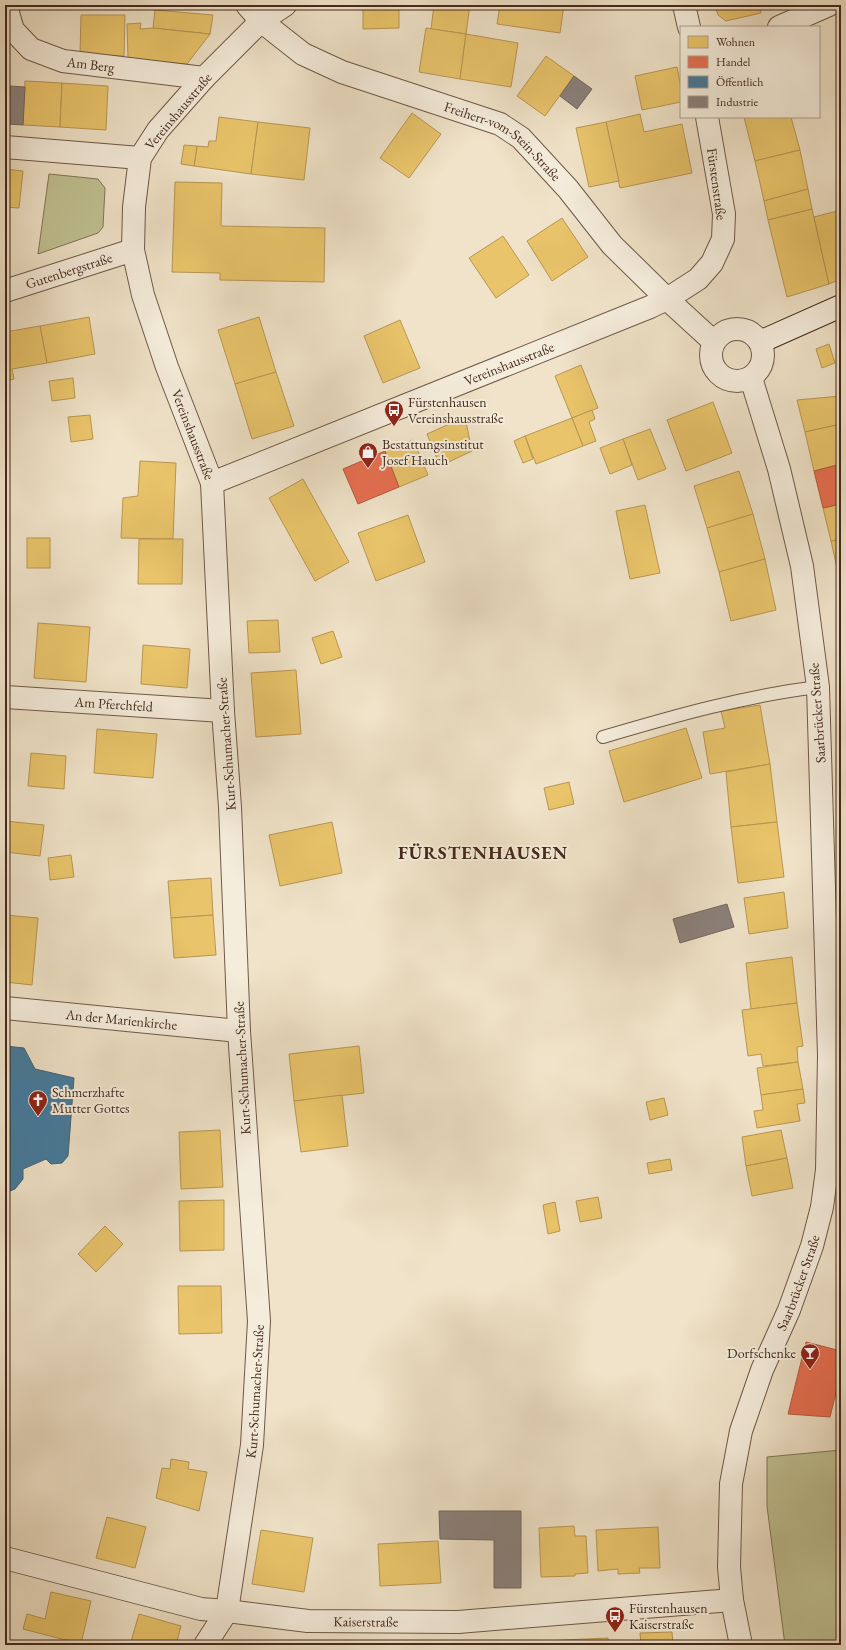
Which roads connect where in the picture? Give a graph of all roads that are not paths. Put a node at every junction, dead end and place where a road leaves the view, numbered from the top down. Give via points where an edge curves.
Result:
1 (8, 5) edge
2 (284, 5) edge
3 (684, 5) edge
4 (829, 5) edge
5 (254, 13) edge
6 (689, 26) edge
7 (781, 26) edge
8 (204, 78) junction
9 (707, 118) edge
10 (5, 147) edge
11 (140, 158) junction
12 (134, 250) junction
13 (5, 291) edge
14 (667, 299) junction
15 (841, 306) edge
16 (714, 342) junction
17 (760, 342) junction
18 (751, 378) junction
19 (212, 483) junction
20 (818, 687) junction
21 (5, 697) edge
22 (223, 711) junction
23 (603, 737) dead end
24 (5, 1008) edge
25 (239, 1031) junction
26 (835, 1056) edge
27 (5, 1558) edge
28 (732, 1600) junction
29 (227, 1610) junction
30 (205, 1645) edge
31 (741, 1645) edge

1 - 8 street, Am Berg via 12,30 31,49 63,61
2 - 5 street, Vereinshausstraße
3 - 6 street
4 - 7 street
5 - 8 street, Vereinshausstraße
5 - 14 street, Freiherr-vom-Stein-Straße via 303,54 342,72 477,115 500,124 521,138 568,189 612,245
8 - 11 street, Vereinshausstraße via 158,130
9 - 14 street, Fürstenstraße via 724,214 723,239 712,263 698,279
10 - 11 street
11 - 12 street, Vereinshausstraße via 134,207
12 - 13 street, Gutenbergstraße
12 - 19 street, Vereinshausstraße via 145,303
14 - 16 street, Freiherr-vom-Stein-Straße
14 - 19 street, Vereinshausstraße
15 - 17 street
16 - 17 street via 725,331 741,329 749,331
16 - 18 street via 710,359 719,375 734,382
17 - 18 street via 764,358
18 - 20 street, Saarbrücker Straße via 779,469 802,566
19 - 22 street, Kurt-Schumacher-Straße
20 - 23 lane via 740,699
20 - 26 street, Saarbrücker Straße
21 - 22 street, Am Pferchfeld
22 - 25 street, Kurt-Schumacher-Straße via 230,807
24 - 25 street, An der Marienkirche
25 - 29 street, Kurt-Schumacher-Straße via 259,1321 252,1445
26 - 28 street, Saarbrücker Straße via 822,1207 812,1246 789,1310 762,1370 744,1425 731,1484 729,1555
27 - 29 street, Kaiserstraße via 201,1609
28 - 29 street, Kaiserstraße via 458,1622 308,1621
28 - 31 street, Saarbrücker Straße
29 - 30 street, Kurt-Schumacher-Straße

